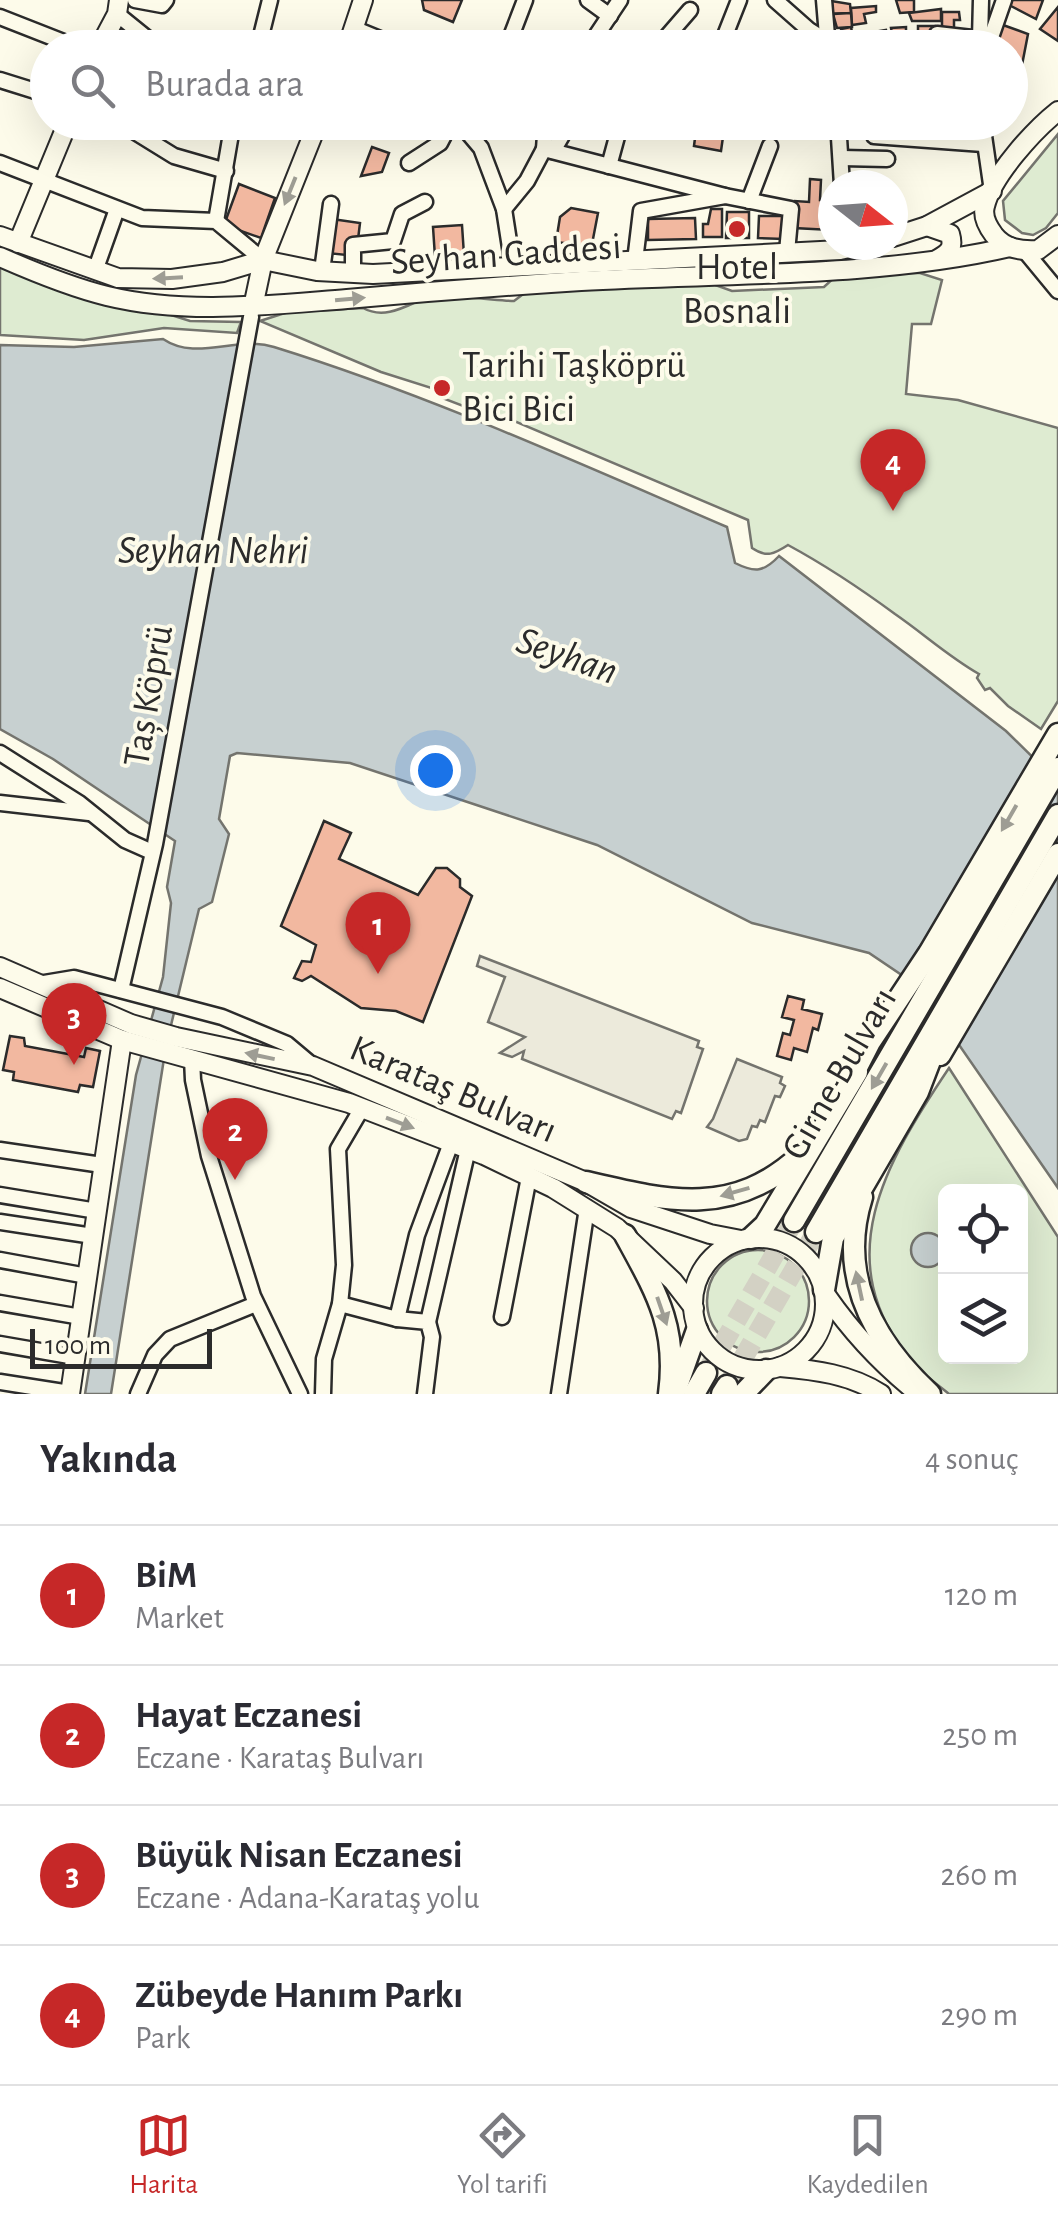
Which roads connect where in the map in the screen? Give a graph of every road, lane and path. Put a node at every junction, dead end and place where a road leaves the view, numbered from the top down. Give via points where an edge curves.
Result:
1 (134, 0) edge
2 (166, 0) edge
3 (270, 0) edge
4 (364, 0) edge
5 (525, 0) edge
6 (588, 0) edge
7 (620, 0) edge
8 (739, 0) edge
9 (776, 0) edge
10 (824, 0) edge
11 (981, 0) edge
12 (1004, 0) edge
13 (118, 7) edge
14 (690, 10) dead end
15 (610, 16) junction
16 (0, 17) edge
17 (353, 28) joint
18 (34, 30) edge
19 (107, 30) edge
20 (142, 30) edge
21 (262, 30) edge
22 (358, 30) edge
23 (514, 30) edge
24 (600, 30) edge
25 (673, 30) edge
26 (727, 30) edge
27 (809, 30) edge
28 (827, 30) edge
29 (985, 30) edge
30 (991, 30) edge
31 (0, 80) edge
32 (30, 89) edge
33 (1058, 111) edge
34 (61, 140) edge
35 (148, 140) edge
36 (230, 140) edge
37 (311, 140) edge
38 (442, 140) edge
39 (475, 140) edge
40 (548, 140) edge
41 (556, 140) edge
42 (616, 140) edge
43 (840, 140) edge
44 (983, 140) edge
45 (770, 146) dead end
46 (549, 150) junction
47 (842, 158) junction
48 (887, 159) dead end
49 (0, 164) edge
50 (409, 164) dead end
51 (610, 166) junction
52 (842, 170) edge
53 (226, 171) junction
54 (45, 179) junction
55 (992, 191) junction
56 (725, 196) junction
57 (749, 201) junction
58 (425, 202) dead end
59 (330, 204) dead end
60 (504, 209) junction
61 (117, 210) junction
62 (216, 221) junction
63 (927, 226) junction
64 (908, 233) edge
65 (1058, 236) edge
66 (9, 240) edge
67 (1017, 249) junction
68 (818, 250) edge
69 (787, 252) junction
70 (938, 259) junction
71 (5, 260) edge
72 (263, 260) junction
73 (636, 261) junction
74 (512, 267) junction
75 (95, 270) junction
76 (322, 271) junction
77 (353, 273) junction
78 (1058, 291) edge
79 (251, 316) junction
80 (1058, 734) edge
81 (0, 753) edge
82 (1058, 768) edge
83 (0, 803) edge
84 (93, 814) junction
85 (1058, 815) edge
86 (154, 848) junction
87 (1058, 854) edge
88 (937, 958) junction
89 (0, 967) edge
90 (973, 979) junction
91 (36, 985) junction
92 (0, 988) edge
93 (121, 990) junction
94 (128, 1035) junction
95 (175, 1046) junction
96 (192, 1059) junction
97 (313, 1066) junction
98 (362, 1108) junction
99 (817, 1142) junction
100 (460, 1146) junction
101 (0, 1150) edge
102 (883, 1153) junction
103 (102, 1165) junction
104 (529, 1177) junction
105 (586, 1182) junction
106 (0, 1196) edge
107 (588, 1208) junction
108 (96, 1211) junction
109 (794, 1220) tunnel mouth
110 (0, 1222) edge
111 (816, 1232) tunnel mouth
112 (625, 1235) junction
113 (93, 1236) junction
114 (746, 1239) junction
115 (0, 1260) edge
116 (87, 1276) junction
117 (825, 1293) junction
118 (0, 1303) edge
119 (256, 1304) junction
120 (340, 1304) junction
121 (694, 1308) junction
122 (81, 1317) junction
123 (502, 1317) dead end
124 (397, 1319) junction
125 (428, 1322) junction
126 (698, 1330) junction
127 (0, 1344) edge
128 (76, 1357) junction
129 (773, 1369) junction
130 (706, 1374) tunnel mouth
131 (0, 1382) edge
132 (731, 1391) edge
133 (70, 1394) edge
134 (138, 1394) edge
135 (300, 1394) edge
136 (323, 1394) edge
137 (425, 1394) edge
138 (559, 1394) edge
139 (671, 1394) edge
140 (694, 1394) edge
141 (881, 1394) edge
142 (920, 1394) edge
143 (930, 1394) edge

1 - 2 street
3 - 21 street
4 - 17 main road
5 - 23 street
6 - 15 street
7 - 15 street
8 - 26 street
9 - 27 street
10 - 28 street
11 - 29 street
12 - 30 street
13 - 19 main road
13 - 20 street
14 - 25 street
15 - 24 street
16 - 18 street
17 - 22 street
31 - 32 street
33 - 55 main road
34 - 54 main road
35 - 53 street via 174,156
36 - 53 street
37 -> 72 main road
38 - 50 street
39 - 60 street
40 - 46 street
41 - 46 street
42 - 51 street
43 - 47 street
44 - 55 street
45 - 57 street
46 - 51 street
46 - 60 street
47 - 48 street
47 - 52 street
49 - 54 street
51 - 56 street
53 - 62 street
54 - 61 street
54 - 66 main road
55 - 63 main road
55 - 67 main road via 984,209 987,224 1000,242
56 - 57 street
56 - 73 street via 641,211
57 - 69 street via 791,209
58 - 77 street via 402,214 393,242 352,245
59 - 76 street
60 - 74 street
61 - 62 street via 142,218
61 - 75 street
62 - 72 street
63 - 64 main road
63 - 70 main road via 950,234 950,252
65 - 67 main road, Seyhan Caddesi via 1038,250
66 - 75 main road
67 - 70 main road, Seyhan Caddesi
67 - 78 street
68 - 69 main road
69 - 73 main road
79 -> 70 main road, Seyhan Caddesi via 580,281
71 - 79 main road, Seyhan Caddesi via 108,296
72 -> 75 main road via 172,279 118,278
72 - 76 main road
72 - 79 main road
73 - 74 main road
74 - 77 main road
76 - 77 main road
79 - 86 street, Taș Köprü
80 -> 88 highway
81 - 84 street
82 - 88 highway
83 - 84 street
84 - 86 street via 125,840
85 - 90 highway
86 - 93 street, Taș Köprü
87 - 90 highway
88 - 99 highway via 849,1083
88 -> 109 highway, Girne Bulvarı
89 - 91 main road
90 - 102 highway
90 - 111 highway, Girne Bulvarı
91 - 93 street via 74,978
91 - 94 main road
92 - 94 main road
93 - 97 street via 250,1027 287,1044
94 - 95 main road, Karataş Bulvarı
94 - 103 main road
95 - 96 main road, Karataş Bulvarı
97 -> 95 main road, Karataş Bulvarı
96 - 98 main road, Karataş Bulvarı
96 - 119 street via 209,1156
97 - 105 main road, Karataş Bulvarı
98 -> 100 main road, Karataş Bulvarı
98 - 120 street via 338,1150
99 -> 105 highway via 783,1172 706,1200 669,1200
99 - 114 highway via 765,1225
100 - 104 main road, Karataş Bulvarı
100 - 124 street via 408,1264
100 - 125 street
101 - 103 street
102 - 117 highway via 833,1238
143 -> 102 highway via 875,1330 857,1282 852,1248 861,1200
103 - 108 main road
104 - 107 main road, Karataş Bulvarı
104 - 123 street
105 - 114 main road, Karataş Bulvarı via 631,1208
106 - 108 street
107 - 112 main road, Karataş Bulvarı
107 - 138 street
108 - 113 main road
110 - 113 street
112 - 121 main road, Karataş Bulvarı
112 -> 139 highway via 666,1314
113 - 116 main road
114 - 117 main road via 772,1238 794,1248 814,1266
114 - 121 main road via 710,1259 696,1282
115 - 116 street
116 - 122 main road
117 - 129 main road via 824,1320 814,1341 801,1356
117 - 142 main road via 848,1328
118 - 122 street
119 - 134 street via 170,1340 155,1355
119 - 135 street
120 - 124 street
120 - 136 street via 324,1359
121 - 126 main road
122 - 128 main road
124 - 125 street
125 - 137 street
126 - 129 main road via 726,1362
126 - 139 highway
127 - 128 street
128 - 133 main road
129 - 132 highway
129 - 141 main road via 820,1370
130 - 140 highway
131 - 133 street

